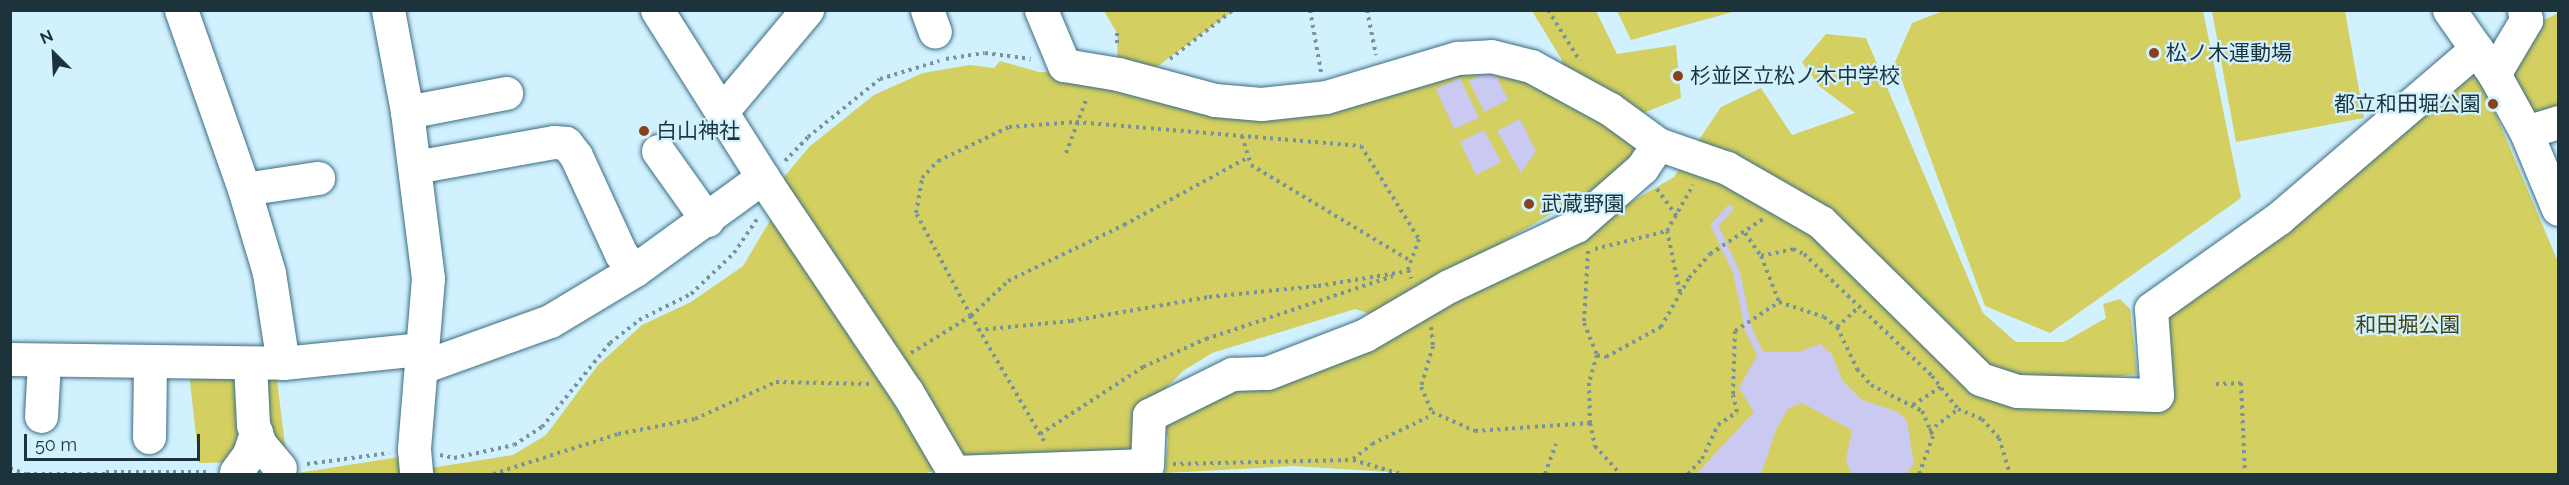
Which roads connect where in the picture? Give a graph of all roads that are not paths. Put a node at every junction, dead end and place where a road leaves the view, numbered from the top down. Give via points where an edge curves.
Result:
1 (182, 10) edge
2 (388, 10) edge
3 (657, 10) edge
4 (807, 10) edge
5 (1041, 10) edge
6 (2449, 10) edge
7 (2524, 10) edge
8 (2485, 62) junction
9 (506, 93) dead end
10 (723, 110) junction
11 (407, 112) junction
12 (2559, 122) edge
13 (2526, 132) junction
14 (1658, 144) junction
15 (658, 152) dead end
16 (415, 167) junction
17 (318, 178) dead end
18 (766, 182) junction
19 (244, 189) junction
20 (2559, 208) edge
21 (707, 220) junction
22 (635, 270) junction
23 (422, 358) junction
24 (10, 359) edge
25 (44, 362) junction
26 (150, 363) junction
27 (250, 363) junction
28 (284, 363) junction
29 (41, 416) dead end
30 (256, 432) junction
31 (149, 437) dead end
32 (415, 462) edge
33 (280, 468) dead end
34 (236, 472) dead end
35 (954, 473) edge

1 - 19 street
2 - 11 street
3 - 10 street
4 - 10 street
5 - 14 street via 1064,65 1215,100 1261,104 1326,97 1457,58 1491,56 1531,66 1610,109
6 - 8 street
7 - 8 street via 2526,20
8 - 13 street
8 - 14 street via 2151,309 2157,395 2018,391 1980,379 1867,263 1821,222 1706,160
9 - 11 street
10 - 18 street
11 - 16 street
12 - 13 street
13 - 20 street
14 - 35 street via 1582,238 1422,302 1365,335 1267,373 1232,374 1149,415 1147,465
15 - 21 street
16 - 22 street via 566,143 576,156 621,254
16 - 23 street via 428,278
17 - 19 street
18 - 21 street
18 - 35 street via 896,375
19 - 28 street via 269,273
21 - 22 street
22 - 23 street via 550,321
23 - 28 street
23 - 32 street
24 - 25 street
25 - 26 street
25 - 29 street
26 - 27 street
26 - 31 street
27 - 28 street
27 - 30 street
30 - 33 street
30 - 34 street via 249,454

